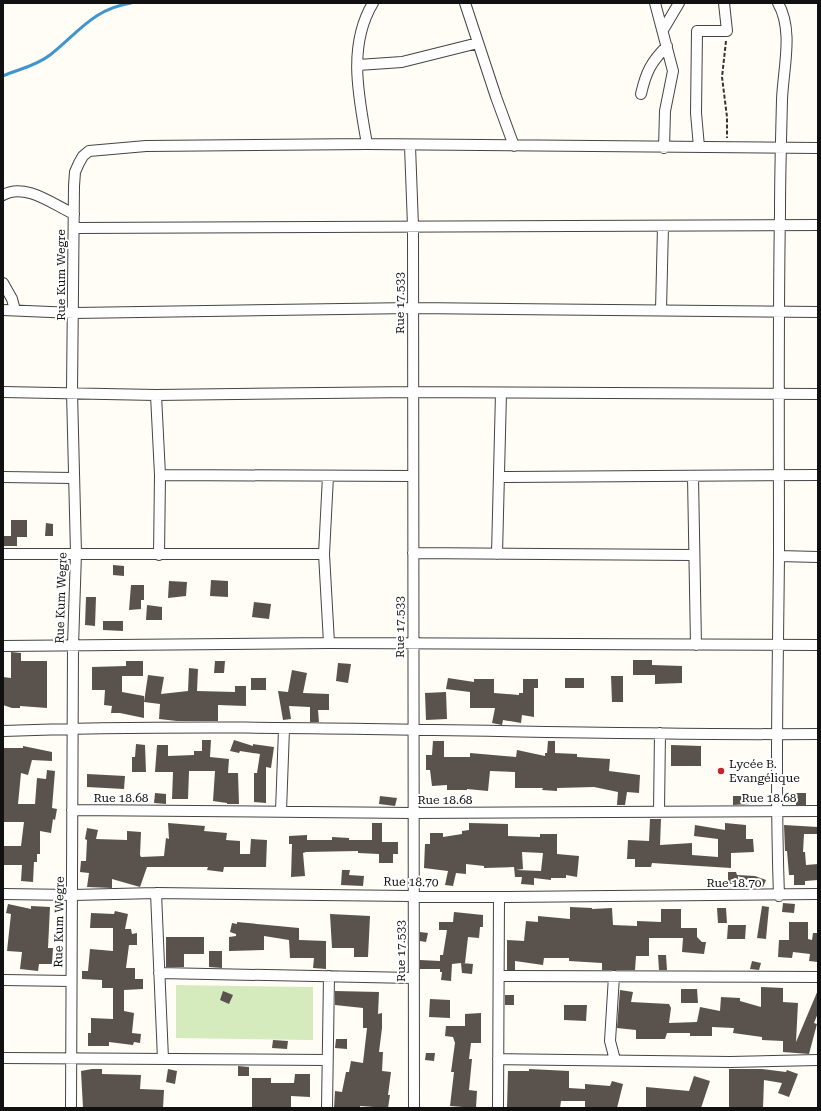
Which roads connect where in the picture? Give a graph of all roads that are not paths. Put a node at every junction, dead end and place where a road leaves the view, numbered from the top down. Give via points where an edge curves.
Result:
1 (373, 3) edge
2 (465, 3) edge
3 (655, 3) edge
4 (679, 3) edge
5 (724, 3) edge
6 (778, 3) edge
7 (662, 30) junction
8 (478, 43) junction
9 (667, 46) junction
10 (358, 66) junction
11 (640, 94) dead end
12 (367, 144) junction
13 (410, 146) junction
14 (514, 146) junction
15 (699, 147) junction
16 (664, 148) junction
17 (781, 148) junction
18 (818, 148) edge
19 (3, 195) edge
20 (74, 214) junction
21 (780, 225) junction
22 (818, 225) edge
23 (413, 226) junction
24 (663, 226) junction
25 (74, 228) junction
26 (3, 283) edge
27 (413, 308) junction
28 (3, 310) edge
29 (15, 310) junction
30 (660, 310) junction
31 (779, 312) junction
32 (818, 312) edge
33 (74, 313) junction
34 (3, 392) edge
35 (72, 392) junction
36 (413, 392) junction
37 (501, 393) junction
38 (779, 394) junction
39 (818, 394) edge
40 (156, 395) junction
41 (160, 475) junction
42 (778, 475) junction
43 (818, 475) edge
44 (328, 476) junction
45 (413, 476) junction
46 (3, 477) edge
47 (498, 477) junction
48 (693, 477) junction
49 (73, 478) junction
50 (76, 553) junction
51 (414, 553) junction
52 (3, 554) edge
53 (324, 554) junction
54 (497, 554) junction
55 (159, 555) junction
56 (694, 555) junction
57 (779, 556) junction
58 (818, 557) edge
59 (329, 643) junction
60 (413, 644) junction
61 (777, 645) junction
62 (818, 645) edge
63 (3, 646) edge
64 (73, 646) junction
65 (696, 646) junction
66 (72, 729) junction
67 (284, 729) junction
68 (414, 730) junction
69 (3, 731) edge
70 (660, 733) junction
71 (778, 734) junction
72 (818, 734) edge
73 (72, 810) junction
74 (776, 810) junction
75 (281, 811) junction
76 (659, 811) junction
77 (818, 811) edge
78 (414, 813) junction
79 (156, 893) junction
80 (3, 894) edge
81 (818, 894) edge
82 (73, 895) junction
83 (414, 895) junction
84 (779, 896) junction
85 (499, 897) junction
86 (160, 973) junction
87 (329, 976) junction
88 (499, 976) junction
89 (614, 976) junction
90 (818, 977) edge
91 (414, 978) junction
92 (3, 980) edge
93 (71, 981) junction
94 (3, 1058) edge
95 (71, 1058) junction
96 (163, 1059) junction
97 (498, 1059) junction
98 (327, 1060) junction
99 (615, 1060) junction
100 (818, 1060) edge
101 (71, 1108) edge
102 (327, 1108) edge
103 (414, 1108) edge
104 (498, 1108) edge

1 - 10 street via 363,25
2 - 8 street
3 - 7 street
4 - 7 street
5 - 15 street via 727,31 697,31 696,113
6 - 17 street via 783,11 786,34
7 - 9 street
8 - 10 street via 402,62
8 - 14 street
9 - 11 street via 656,56 647,70
9 - 16 street via 673,66 673,77 665,111
10 - 12 street via 358,96
12 - 13 street, Rue Kum Wegre
12 - 20 street, Rue Kum Wegre via 146,146 89,151 83,156 75,172
13 - 14 street, Rue Kum Wegre
13 - 23 street, Rue 17.533
14 - 16 street, Rue Kum Wegre
15 - 16 street, Rue Kum Wegre
15 - 17 street, Rue Kum Wegre
17 - 18 street, Rue Kum Wegre
17 - 21 street
19 - 20 street via 17,191 31,193
20 - 25 street, Rue Kum Wegre
21 - 22 street
21 - 24 street
21 - 31 street
23 - 24 street
23 - 25 street
23 - 27 street, Rue 17.533
24 - 30 street
25 - 33 street, Rue Kum Wegre
26 - 29 street
27 - 30 street
27 - 33 street
27 - 36 street, Rue 17.533
28 - 29 street
29 - 33 street
30 - 31 street
31 - 32 street
31 - 38 street
33 - 35 street, Rue Kum Wegre
34 - 35 street
35 - 40 street
35 - 49 street, Rue Kum Wegre
36 - 37 street
36 - 40 street
36 - 45 street, Rue 17.533
37 - 38 street
37 - 47 street
38 - 39 street
38 - 42 street
40 - 41 street
41 - 44 street
41 - 55 street
42 - 43 street
42 - 48 street
42 - 57 street
44 - 45 street
44 - 53 street
45 - 51 street, Rue 17.533
46 - 49 street
47 - 48 street
47 - 54 street
48 - 56 street
49 - 50 street, Rue Kum Wegre
50 - 52 street
50 - 55 street
50 - 64 street, Rue Kum Wegre
51 - 54 street
51 - 60 street, Rue 17.533
53 - 55 street
53 - 59 street
54 - 56 street
56 - 65 street
57 - 58 street
57 - 61 street
59 - 60 street
59 - 64 street
60 - 65 street
60 - 68 street, Rue 17.533
61 - 62 street
61 - 65 street
61 - 71 street
63 - 64 street
64 - 66 street, Rue Kum Wegre
66 - 67 street
66 - 69 street
66 - 73 street, Rue Kum Wegre
67 - 68 street
67 - 75 street
68 - 70 street
68 - 78 street, Rue 17.533
70 - 71 street
70 - 76 street
71 - 72 street
71 - 74 street
73 - 75 street, Rue 18.68
73 - 82 street, Rue Kum Wegre
74 - 76 street, Rue 18.68
74 - 77 street, Rue 18.68
74 - 84 street
75 - 78 street, Rue 18.68
76 - 78 street, Rue 18.68
78 - 83 street, Rue 17.533
79 - 82 street, Rue 18.70
79 - 83 street, Rue 18.70
79 - 86 street
80 - 82 street, Rue 18.70
81 - 84 street, Rue 18.70
82 - 93 street, Rue Kum Wegre
83 - 85 street, Rue 18.70
83 - 91 street, Rue 17.533
84 - 85 street, Rue 18.70
85 - 88 street
86 - 87 street
86 - 96 street
87 - 91 street
87 - 98 street
88 - 89 street
88 - 97 street
89 - 90 street
89 - 99 street via 610,1041
91 - 103 street, Rue 17.533
92 - 93 street
93 - 95 street, Rue Kum Wegre
94 - 95 street
95 - 96 street
95 - 101 street, Rue Kum Wegre
96 - 98 street
97 - 99 street
97 - 104 street
98 - 102 street
99 - 100 street

